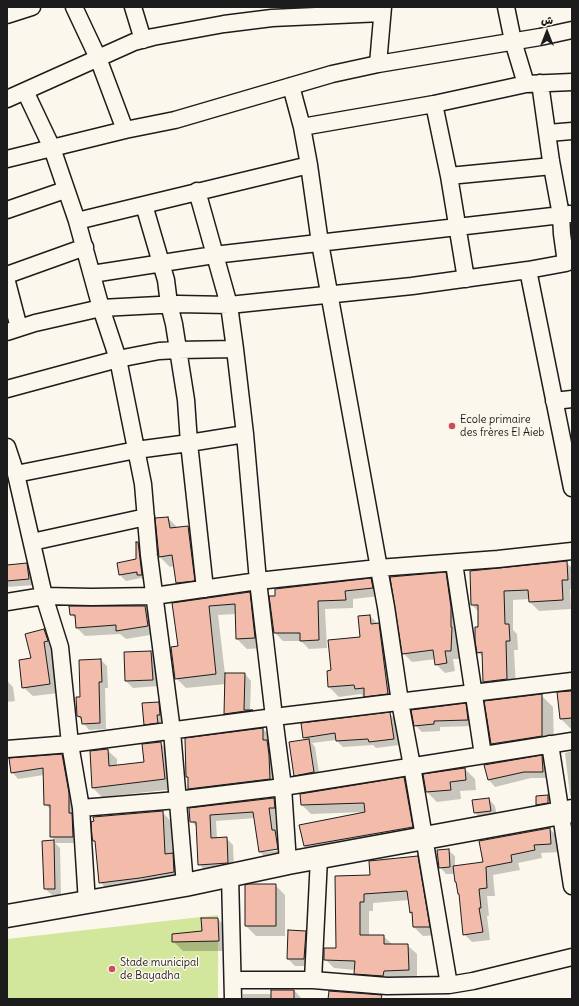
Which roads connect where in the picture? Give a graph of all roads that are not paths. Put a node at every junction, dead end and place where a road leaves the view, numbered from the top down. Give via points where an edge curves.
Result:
1 (32, 7) edge
2 (74, 7) edge
3 (133, 7) edge
4 (506, 7) edge
5 (382, 10) edge
6 (272, 13) edge
7 (7, 15) edge
8 (572, 30) edge
9 (143, 40) junction
10 (513, 41) junction
11 (98, 58) junction
12 (378, 64) junction
13 (572, 82) edge
14 (533, 83) junction
15 (291, 86) junction
16 (25, 92) junction
17 (7, 99) edge
18 (434, 104) junction
19 (302, 127) junction
20 (125, 130) junction
21 (572, 131) edge
22 (548, 133) junction
23 (52, 148) junction
24 (7, 159) edge
25 (309, 165) junction
26 (552, 166) junction
27 (449, 176) junction
28 (66, 190) junction
29 (197, 191) junction
30 (144, 205) junction
31 (7, 210) edge
32 (567, 215) edge
33 (77, 221) junction
34 (458, 226) junction
35 (320, 243) junction
36 (85, 248) junction
37 (214, 255) junction
38 (162, 262) junction
39 (569, 263) edge
40 (528, 270) junction
41 (92, 274) junction
42 (7, 275) edge
43 (466, 279) junction
44 (7, 282) edge
45 (329, 294) junction
46 (169, 304) junction
47 (229, 305) junction
48 (101, 308) junction
49 (13, 330) edge
50 (235, 349) junction
51 (178, 350) junction
52 (118, 359) junction
53 (7, 389) edge
54 (572, 399) edge
55 (554, 401) junction
56 (246, 434) junction
57 (189, 443) junction
58 (136, 450) junction
59 (8, 451) edge
60 (16, 474) junction
61 (572, 488) edge
62 (146, 517) junction
63 (32, 542) junction
64 (572, 551) edge
65 (454, 563) junction
66 (378, 568) junction
67 (258, 581) junction
68 (205, 589) junction
69 (44, 596) junction
70 (154, 596) junction
71 (7, 602) edge
72 (572, 681) edge
73 (473, 694) junction
74 (400, 702) junction
75 (274, 717) junction
76 (172, 731) junction
77 (572, 741) edge
78 (70, 744) junction
79 (550, 744) junction
80 (7, 749) edge
81 (483, 754) junction
82 (412, 766) junction
83 (283, 787) junction
84 (177, 800) junction
85 (81, 808) junction
86 (566, 812) edge
87 (424, 839) junction
88 (319, 858) junction
89 (288, 863) junction
90 (230, 875) junction
91 (185, 885) junction
92 (572, 886) edge
93 (86, 903) junction
94 (7, 916) edge
95 (572, 957) edge
96 (233, 980) junction
97 (313, 980) junction
98 (449, 986) junction
99 (387, 992) edge
100 (233, 999) edge

1 - 7 street
2 - 11 street
3 - 9 street
4 - 10 street
5 - 6 street
5 - 12 street
6 - 9 street
8 - 10 street
9 - 11 street
10 - 12 street
10 - 14 street
11 - 16 street
11 - 20 street
12 - 15 street
13 - 14 street
14 - 18 street
14 - 22 street
15 - 19 street
15 - 20 street via 175,120
16 - 17 street
16 - 23 street
18 - 19 street
18 - 27 street
19 - 25 street
20 - 23 street
21 - 22 street
22 - 26 street
23 - 24 street
23 - 28 street
25 - 29 street
25 - 35 street
26 - 27 street
26 - 32 street
27 - 34 street
28 - 31 street
28 - 33 street
29 - 30 street
29 - 37 street
30 - 33 street
30 - 38 street
32 - 34 street
32 - 39 street via 562,234
33 - 36 street
34 - 35 street
34 - 43 street
35 - 37 street
35 - 45 street
36 - 41 street
36 - 42 street
37 - 38 street
37 - 47 street
38 - 41 street
38 - 46 street
39 - 40 street
40 - 43 street
40 - 55 street
41 - 48 street
43 - 45 street
44 - 49 street
45 - 47 street
45 - 66 street
46 - 47 street
46 - 48 street
46 - 51 street
47 - 50 street
48 - 49 street
48 - 52 street
50 - 51 street
50 - 56 street
51 - 52 street
51 - 57 street via 186,400
52 - 53 street
52 - 58 street
54 - 55 street
55 - 61 street
56 - 57 street
56 - 67 street
57 - 58 street
57 - 68 street
58 - 60 street
58 - 62 street
59 - 60 street
60 - 63 street
62 - 63 street
62 - 70 street
63 - 69 street
64 - 65 street
65 - 66 street
65 - 73 street
66 - 67 street
66 - 74 street
67 - 68 street
67 - 75 street
68 - 70 street
69 - 70 street
69 - 71 street
69 - 78 street via 60,648
70 - 76 street
72 - 73 street
73 - 74 street
73 - 81 street
74 - 75 street
74 - 82 street
75 - 76 street
75 - 83 street
76 - 78 street
76 - 84 street
77 - 79 street
78 - 80 street
78 - 85 street
79 - 81 street
79 - 86 street
81 - 82 street
82 - 83 street
82 - 87 street
83 - 84 street
83 - 89 street
84 - 85 street
84 - 91 street
85 - 93 street
86 - 87 main road
86 - 92 street
87 - 88 main road
87 - 98 street
88 - 89 main road
88 - 97 street
89 - 90 main road
90 - 91 main road
90 - 96 street
91 - 93 main road
93 - 94 main road
95 - 98 street
96 - 97 street
96 - 100 street
97 - 99 street
98 - 99 street

